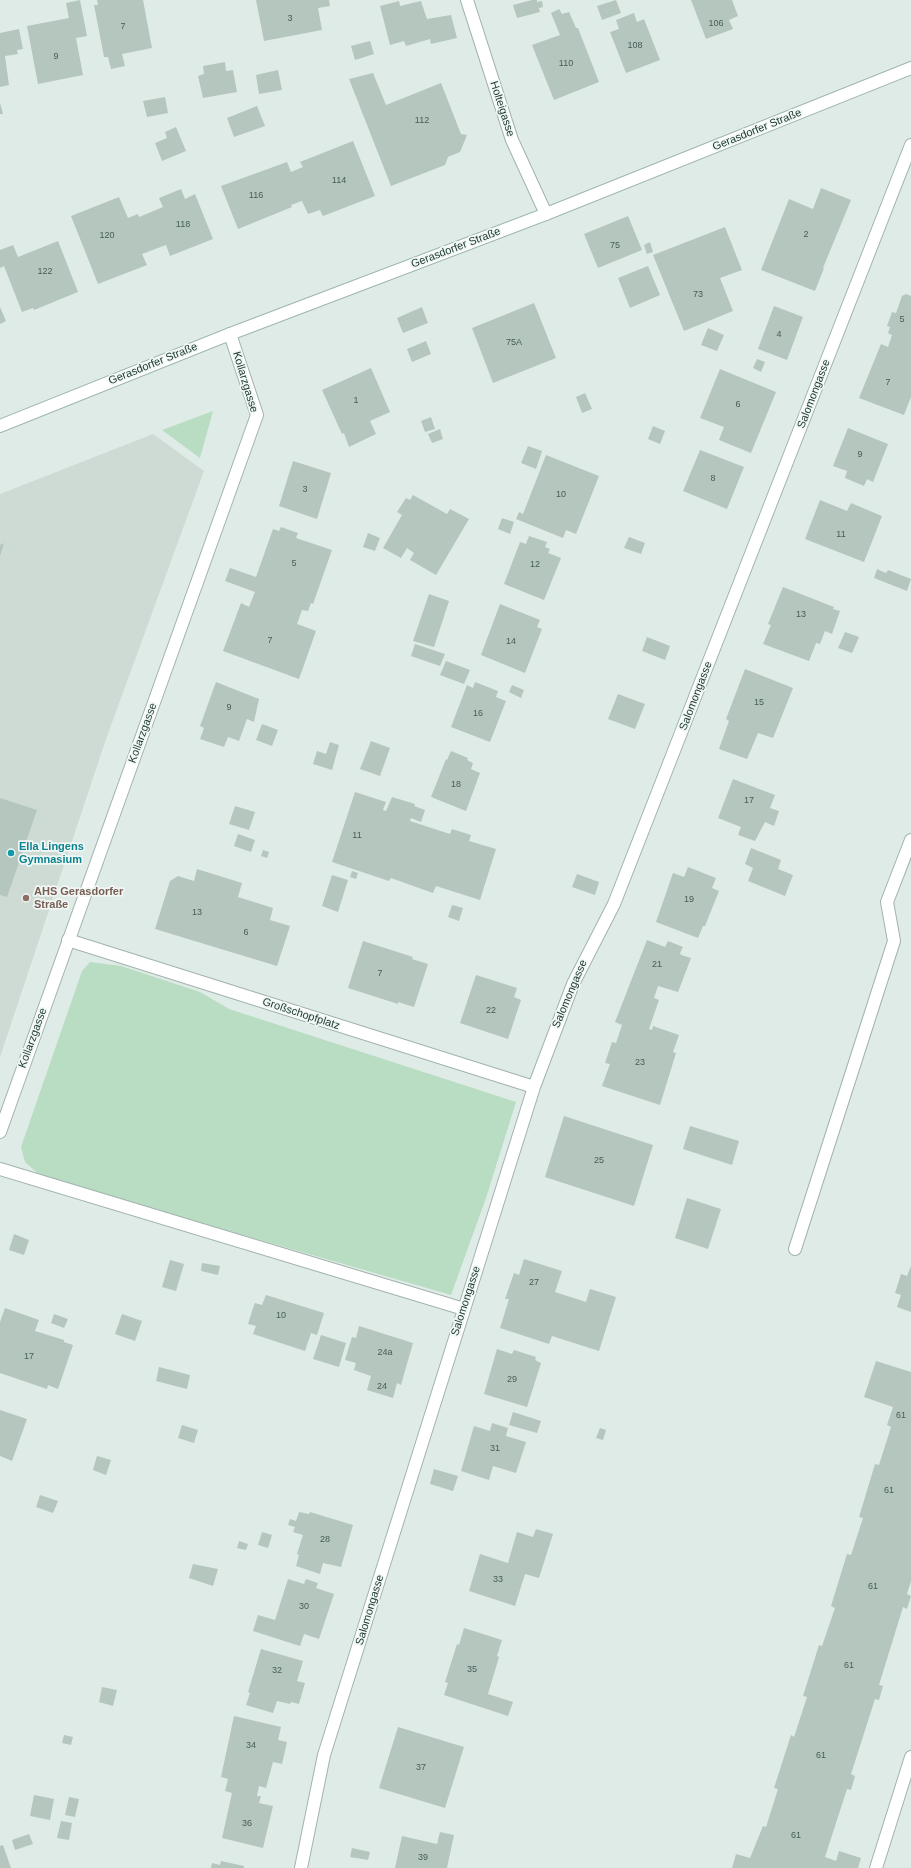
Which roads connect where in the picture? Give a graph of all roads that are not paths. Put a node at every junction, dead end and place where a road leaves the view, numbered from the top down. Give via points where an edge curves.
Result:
1 (467, 0) edge
2 (911, 68) edge
3 (911, 145) edge
4 (546, 214) junction
5 (230, 334) junction
6 (0, 426) edge
7 (911, 840) edge
8 (68, 940) junction
9 (534, 1087) junction
10 (0, 1132) edge
11 (0, 1168) edge
12 (795, 1249) dead end
13 (464, 1309) junction
14 (911, 1757) edge
15 (300, 1868) edge
16 (876, 1868) edge

1 - 4 street, Holteigasse via 512,140
2 - 4 street, Gerasdorfer Straße
3 - 9 street, Salomongasse via 614,904 573,984
4 - 5 street, Gerasdorfer Straße
5 - 6 street, Gerasdorfer Straße
5 - 8 street, Kollarzgasse via 257,415
7 - 12 street via 887,902 894,941
8 - 9 street, Großschopfplatz
8 - 10 street, Kollarzgasse
9 - 13 street, Salomongasse
11 - 13 street
13 - 15 street, Salomongasse via 324,1755
14 - 16 street

